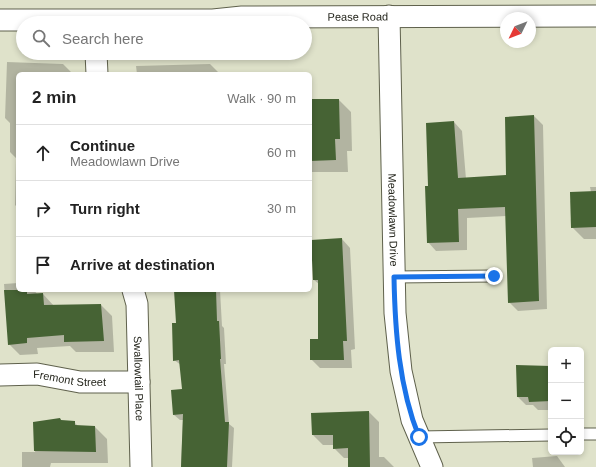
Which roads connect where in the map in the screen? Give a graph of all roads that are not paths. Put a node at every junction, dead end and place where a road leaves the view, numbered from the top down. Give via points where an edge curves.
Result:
1 (563, 8) edge
2 (389, 16) junction
3 (596, 16) edge
4 (312, 17) edge
5 (0, 20) edge
6 (16, 20) edge
7 (96, 60) edge
8 (97, 72) edge
9 (494, 276) dead end
10 (394, 277) junction
11 (134, 292) edge
12 (0, 375) edge
13 (139, 382) junction
14 (584, 434) edge
15 (596, 434) edge
16 (548, 435) edge
17 (419, 437) junction
18 (141, 467) edge
19 (432, 467) edge

1 - 2 street, Pease Road
1 - 3 street, Pease Road
2 - 4 street, Pease Road
2 - 10 street, Meadowlawn Drive
5 - 6 street, Pease Road
7 - 8 street
9 - 10 lane
10 - 17 street, Meadowlawn Drive via 401,371 412,420
11 - 13 street, Swallowtail Place via 137,304
12 - 13 street, Fremont Street via 37,374 80,382
13 - 18 street, Swallowtail Place
14 - 15 lane
16 - 17 lane
17 - 19 street, Meadowlawn Drive

